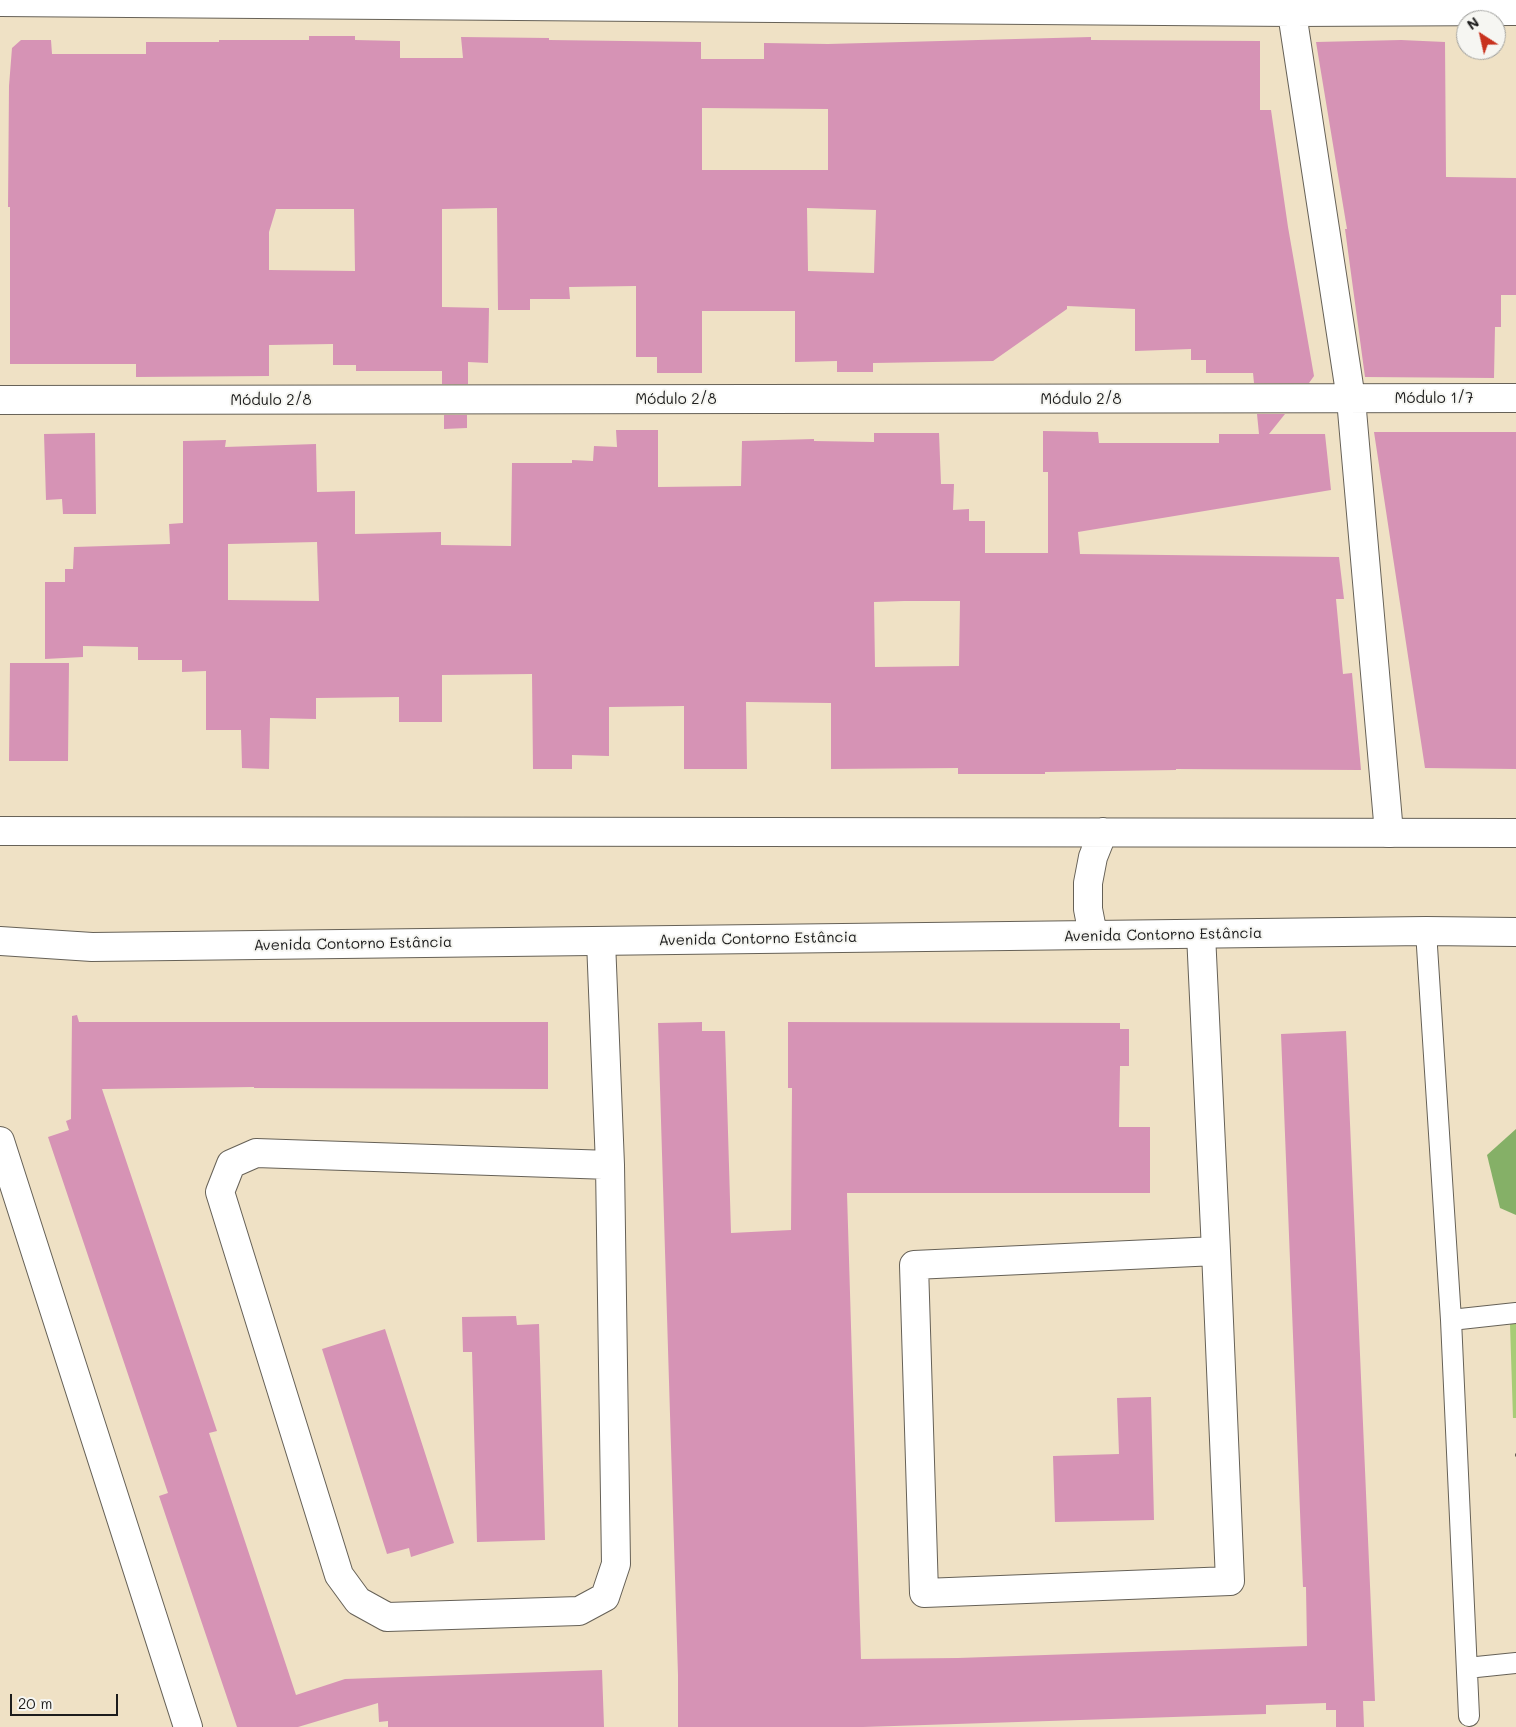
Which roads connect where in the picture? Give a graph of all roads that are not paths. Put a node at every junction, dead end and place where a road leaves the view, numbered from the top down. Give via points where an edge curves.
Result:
1 (0, 2) edge
2 (1291, 6) edge
3 (1516, 11) edge
4 (1516, 398) edge
5 (1351, 399) junction
6 (0, 400) edge
7 (0, 831) edge
8 (1103, 832) junction
9 (1389, 833) junction
10 (1516, 833) edge
11 (1426, 931) junction
12 (1516, 932) edge
13 (1201, 934) junction
14 (1093, 935) junction
15 (0, 941) edge
16 (601, 941) junction
17 (0, 1141) edge
18 (610, 1165) junction
19 (1216, 1251) junction
20 (1516, 1313) edge
21 (1450, 1320) junction
22 (1516, 1663) edge
23 (1467, 1668) junction
24 (1470, 1716) dead end
25 (188, 1727) edge

1 - 2 street
2 - 3 street
2 - 5 street
4 - 5 street, Módulo 1/7
5 - 6 street, Módulo 2/8
5 - 9 street
7 - 8 street
8 - 9 street
8 - 14 street via 1093,857 1088,883
9 - 10 street
11 - 12 street, Avenida Contorno Estância
11 - 13 street, Avenida Contorno Estância
11 - 21 lane
13 - 14 street, Avenida Contorno Estância
13 - 19 street
14 - 16 street, Avenida Contorno Estância
15 - 16 street, Avenida Contorno Estância via 92,947
16 - 18 street
17 - 25 street
18 - 18 street via 616,1564 605,1597 579,1611 387,1617 358,1601 338,1576 220,1192 231,1164 256,1153
19 - 19 street via 914,1266 924,1593 1230,1581
20 - 21 lane
21 - 23 lane
22 - 23 lane
23 - 24 lane

